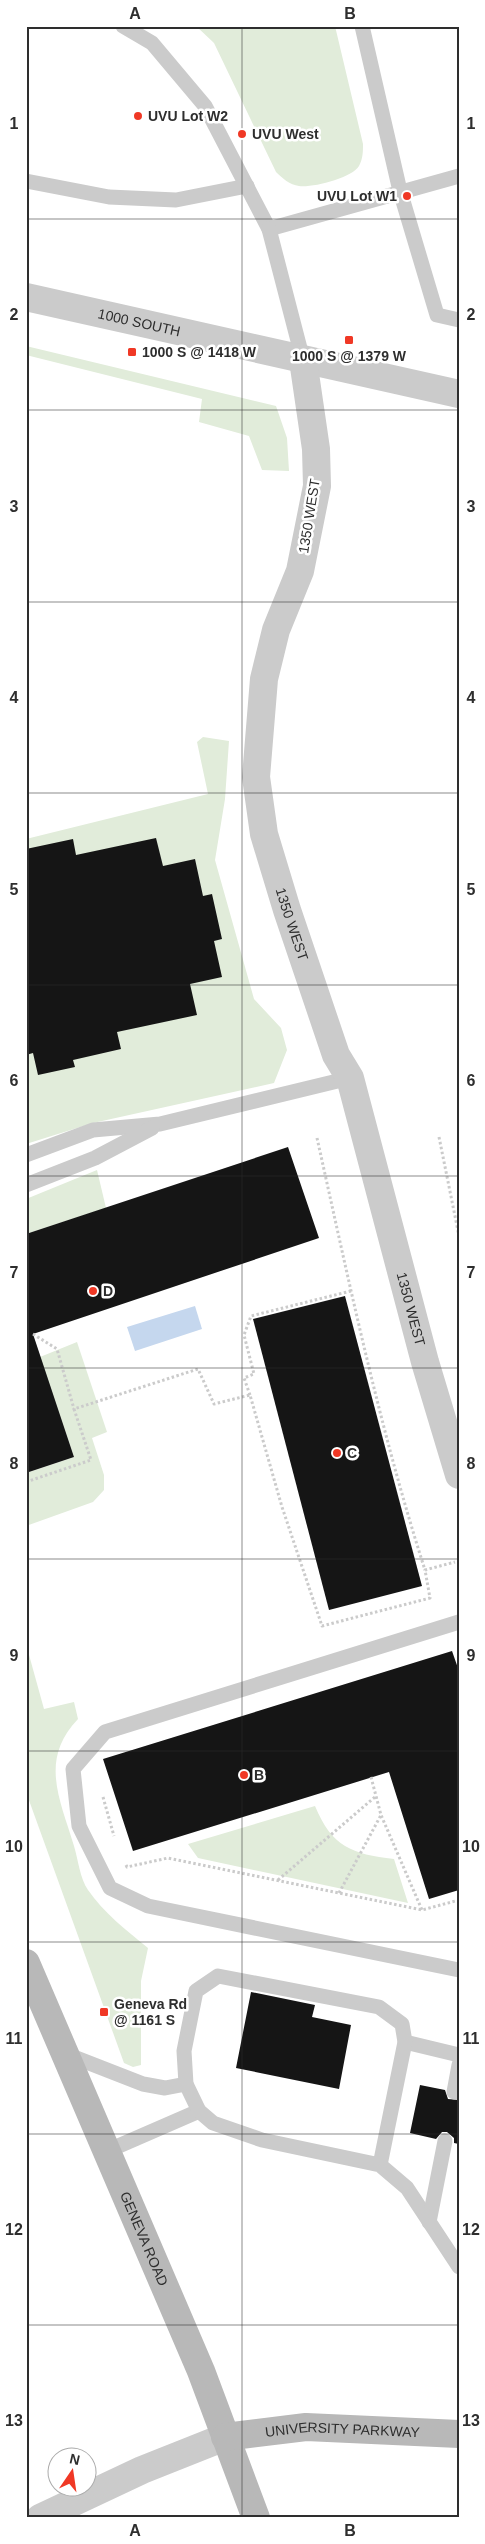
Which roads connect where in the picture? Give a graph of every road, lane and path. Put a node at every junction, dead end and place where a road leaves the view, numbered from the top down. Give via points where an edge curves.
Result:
1 (123, 26) edge
2 (362, 26) edge
3 (459, 176) edge
4 (26, 181) edge
5 (247, 186) junction
6 (400, 190) junction
7 (269, 229) junction
8 (26, 296) edge
9 (459, 320) edge
10 (303, 360) junction
11 (459, 394) edge
12 (350, 1078) junction
13 (160, 1124) junction
14 (439, 1137) dead end
15 (317, 1138) dead end
16 (26, 1155) edge
17 (26, 1185) edge
18 (459, 1236) edge
19 (351, 1291) junction
20 (33, 1334) dead end
21 (250, 1396) junction
22 (74, 1409) junction
23 (459, 1475) edge
24 (26, 1482) edge
25 (455, 1562) dead end
26 (425, 1570) junction
27 (459, 1622) edge
28 (371, 1777) dead end
29 (101, 1791) dead end
30 (375, 1797) junction
31 (380, 1815) junction
32 (114, 1839) dead end
33 (124, 1862) dead end
34 (278, 1880) junction
35 (339, 1893) junction
36 (459, 1900) edge
37 (422, 1910) junction
38 (26, 1963) edge
39 (459, 1970) edge
40 (404, 2042) junction
41 (66, 2054) junction
42 (459, 2054) edge
43 (459, 2065) edge
44 (186, 2084) junction
45 (454, 2092) dead end
46 (199, 2112) junction
47 (445, 2140) dead end
48 (107, 2151) junction
49 (380, 2165) junction
50 (429, 2222) junction
51 (459, 2267) edge
52 (459, 2434) edge
53 (225, 2437) junction
54 (40, 2518) edge
55 (256, 2518) edge

1 - 5 lane via 152,43 205,106
2 - 6 lane
3 - 6 lane
4 - 5 lane via 109,197 176,200
5 - 7 lane
6 - 7 lane
6 - 9 lane via 437,315
7 - 10 lane
8 - 10 street, 1000 SOUTH
10 - 11 street, 1000 SOUTH
10 - 12 street, 1350 WEST via 316,449 316,486 300,572 276,630 264,679 256,777 264,834 287,910 336,1055
12 - 13 lane
12 - 23 street, 1350 WEST via 425,1362
13 - 16 lane via 93,1130
13 - 17 lane via 95,1158
14 - 18 path
15 - 19 path
19 - 21 path via 251,1316 244,1335 254,1374 244,1378
19 - 26 path via 410,1526
20 - 22 path via 57,1349
21 - 22 path via 214,1404 198,1369
21 - 26 path via 282,1507 322,1626 430,1598
22 - 24 path via 91,1460
25 - 26 path
27 - 39 lane via 105,1732 73,1769 79,1826 110,1888 148,1906
28 - 30 path
29 - 32 path
30 - 31 path
30 - 34 path
31 - 35 path
31 - 37 path
33 - 34 path via 128,1867 168,1858
34 - 35 path
35 - 37 path
36 - 37 path
38 - 41 main road, GENEVA ROAD
40 - 42 lane
40 - 44 lane via 402,2024 379,2007 218,1976 196,1991 184,2051
40 - 49 lane
41 - 44 lane via 143,2084 165,2088
41 - 48 main road, GENEVA ROAD
43 - 45 lane
44 - 46 lane
46 - 48 lane
46 - 49 lane via 213,2123 262,2140
47 - 50 lane
48 - 53 main road, GENEVA ROAD via 201,2371
49 - 50 lane via 407,2188
50 - 51 lane
52 - 53 main road, UNIVERSITY PARKWAY via 306,2427
53 - 54 street via 142,2470
53 - 55 main road, GENEVA ROAD

